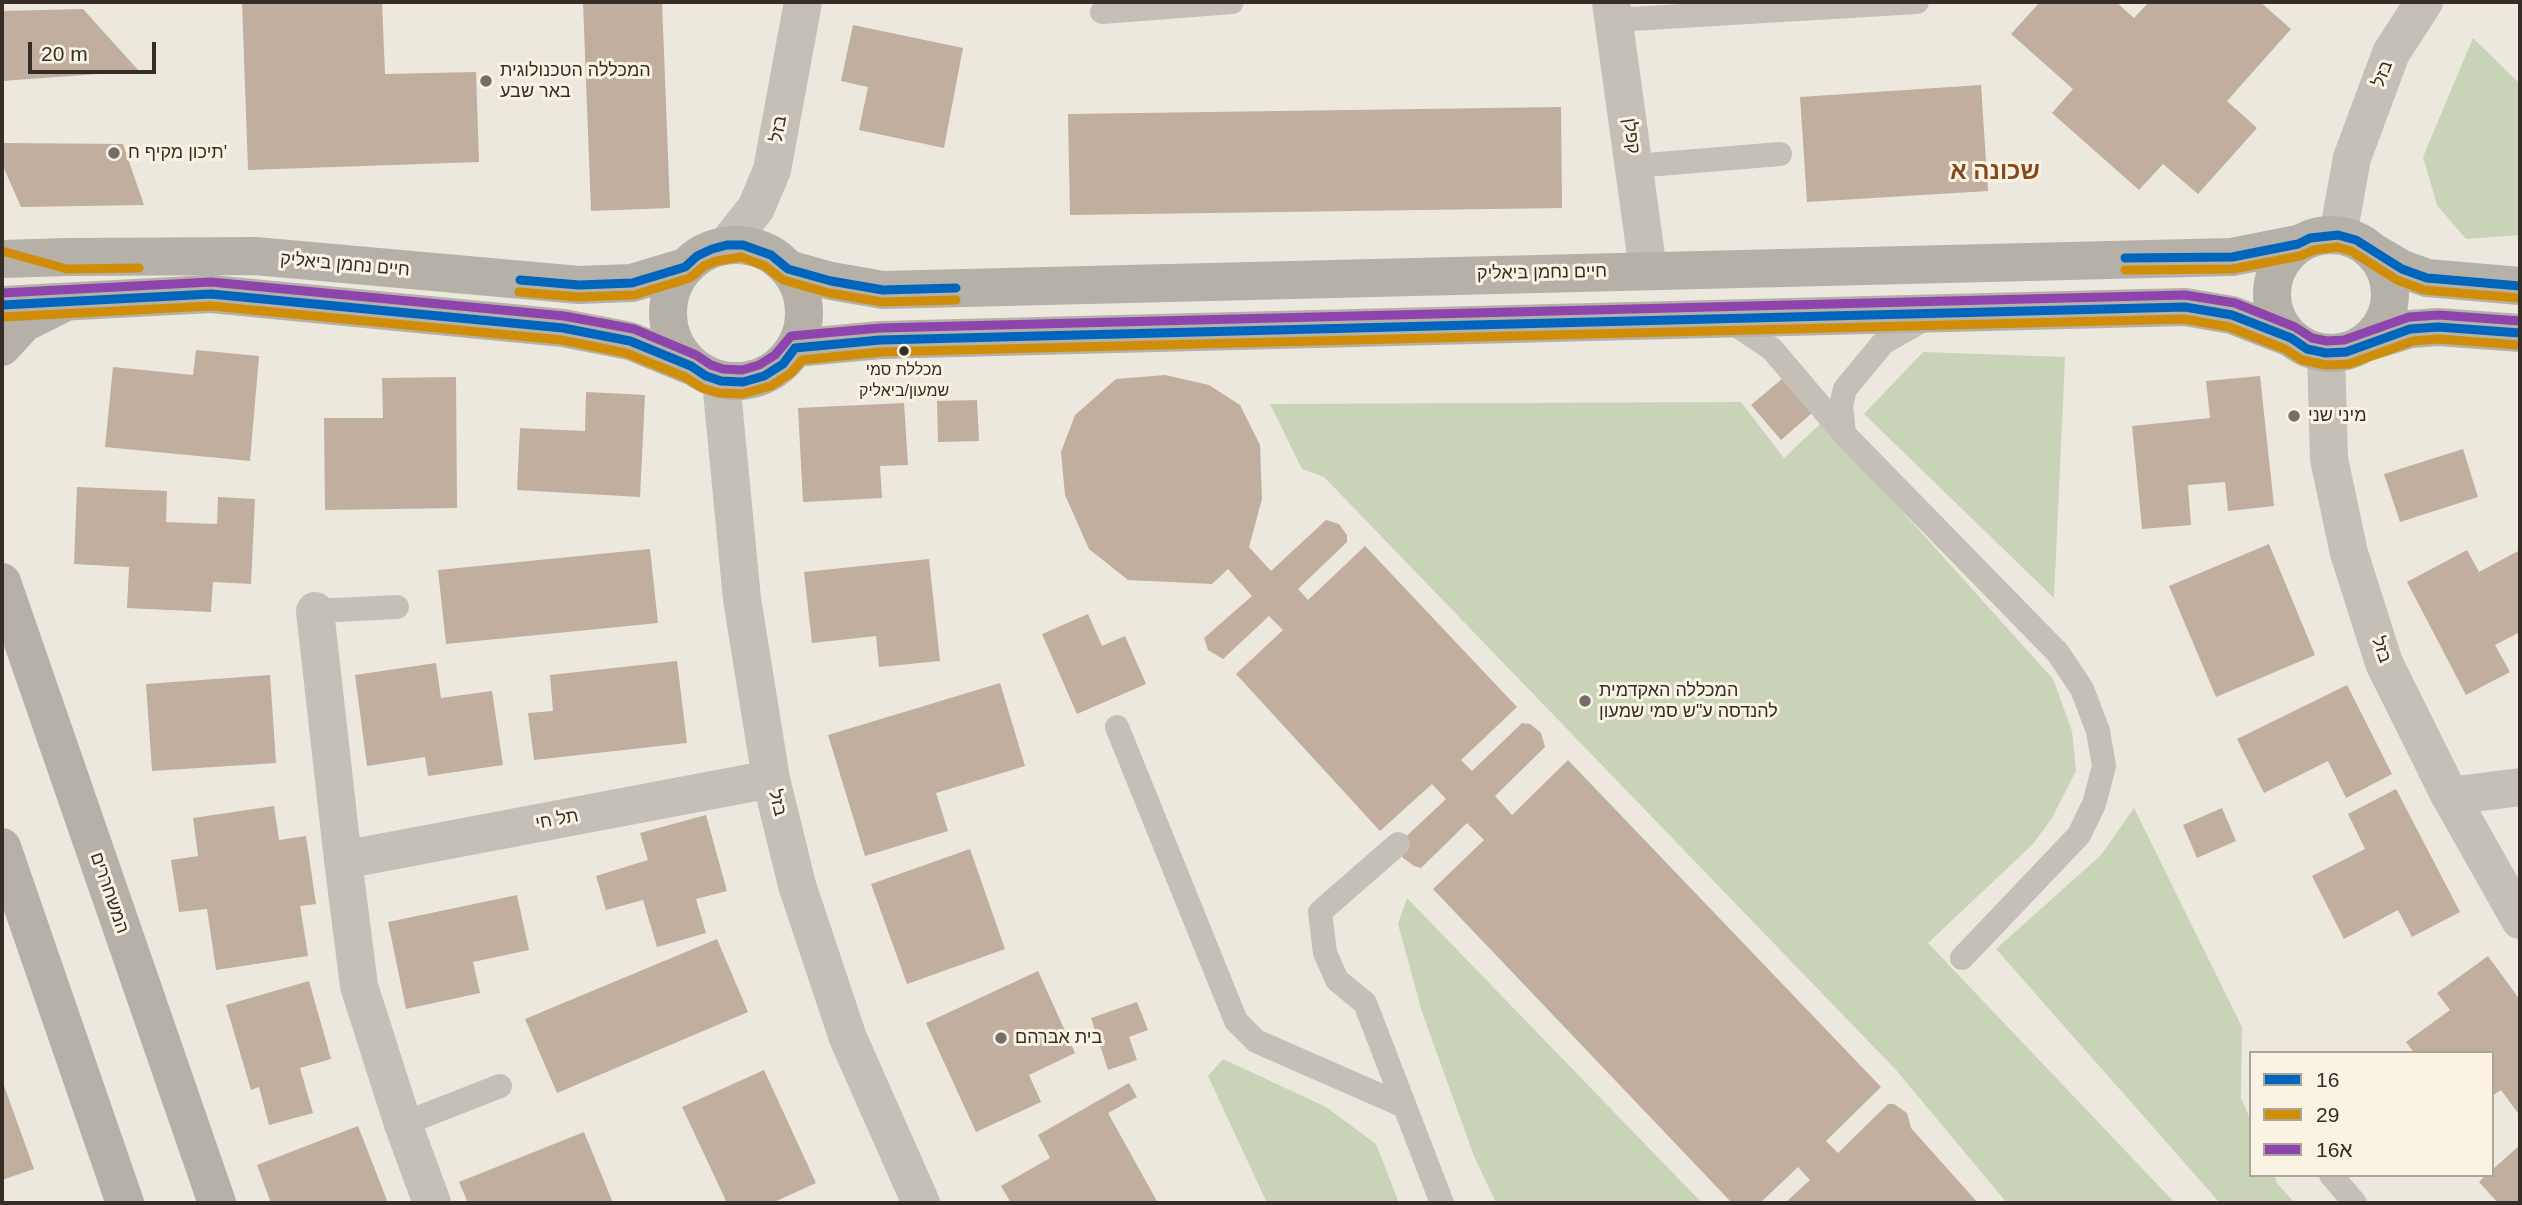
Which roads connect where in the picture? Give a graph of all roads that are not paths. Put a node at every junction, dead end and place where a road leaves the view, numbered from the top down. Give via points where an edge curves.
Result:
1 (803, 2) edge
2 (1232, 2) edge
3 (1917, 2) edge
4 (2424, 2) edge
5 (1613, 11) edge
6 (1102, 12) dead end
7 (1780, 154) dead end
8 (1635, 166) junction
9 (2, 238) edge
10 (2354, 242) junction
11 (2298, 244) junction
12 (727, 245) junction
13 (68, 257) junction
14 (2, 260) edge
15 (685, 267) junction
16 (788, 269) junction
17 (1648, 270) junction
18 (2520, 286) edge
19 (66, 302) junction
20 (2, 305) edge
21 (1934, 313) junction
22 (1727, 319) junction
23 (2520, 333) edge
24 (2291, 338) junction
25 (2365, 343) junction
26 (2, 347) edge
27 (796, 348) junction
28 (2326, 354) junction
29 (706, 374) junction
30 (1844, 434) junction
31 (2, 582) edge
32 (397, 607) dead end
33 (315, 611) joint
34 (1116, 727) dead end
35 (771, 779) junction
36 (2520, 787) edge
37 (2450, 796) junction
38 (1398, 844) dead end
39 (2, 847) edge
40 (342, 860) junction
41 (2520, 919) edge
42 (1962, 958) dead end
43 (500, 1086) dead end
44 (1404, 1107) junction
45 (403, 1124) junction
46 (2333, 1177) edge
47 (125, 1203) edge
48 (217, 1203) edge
49 (432, 1203) edge
50 (921, 1203) edge
51 (1442, 1203) edge
52 (2355, 1203) edge

1 - 12 street, בזל via 772,170 756,208
2 - 6 lane
3 - 5 lane
4 - 10 street, בזל via 2391,53 2352,158
5 - 8 street, קפלן
7 - 8 lane
8 - 17 street, קפלן
9 - 13 street
10 - 11 street via 2310,238
10 - 18 street via 2427,278
10 - 25 street via 2382,264 2390,298 2383,323
11 - 17 street, חיים נחמן ביאליק via 2232,257
11 - 24 street via 2284,257 2272,289 2279,324
12 - 15 street via 697,256
12 - 16 street via 757,248
13 - 14 street, חיים נחמן ביאליק
13 - 15 street, חיים נחמן ביאליק via 255,256 579,285 632,283
15 - 29 street via 667,306 668,328 677,349
16 - 17 street, חיים נחמן ביאליק via 883,290
16 - 27 street via 804,307
19 - 20 street
19 - 26 street via 24,323
19 - 29 street via 211,294 563,328 630,341
21 - 22 street
21 - 24 street via 2185,307 2232,315
21 - 30 lane via 1883,343 1846,389 1841,405
22 - 27 street via 880,340
22 - 30 lane via 1772,349
23 - 25 street via 2438,327 2410,329
24 - 28 street
25 - 28 street via 2346,352
27 - 29 street via 764,376 743,382
28 - 37 street, בזל via 2329,459 2349,553 2384,663
29 - 35 street, בזל
30 - 42 lane via 2058,653 2082,689 2098,731 2104,766 2094,804 2079,835
31 - 48 street, המשחררים
32 - 33 lane
33 - 40 street
34 - 44 lane via 1236,1021 1256,1041
35 - 40 street, תל חי
35 - 50 street, בזל via 797,885 848,1038
36 - 37 street
37 - 41 street, בזל
38 - 44 lane via 1321,912 1325,953 1337,980 1365,1003
39 - 47 street
40 - 45 street via 359,986
43 - 45 lane
44 - 51 lane
45 - 49 street
46 - 52 lane

